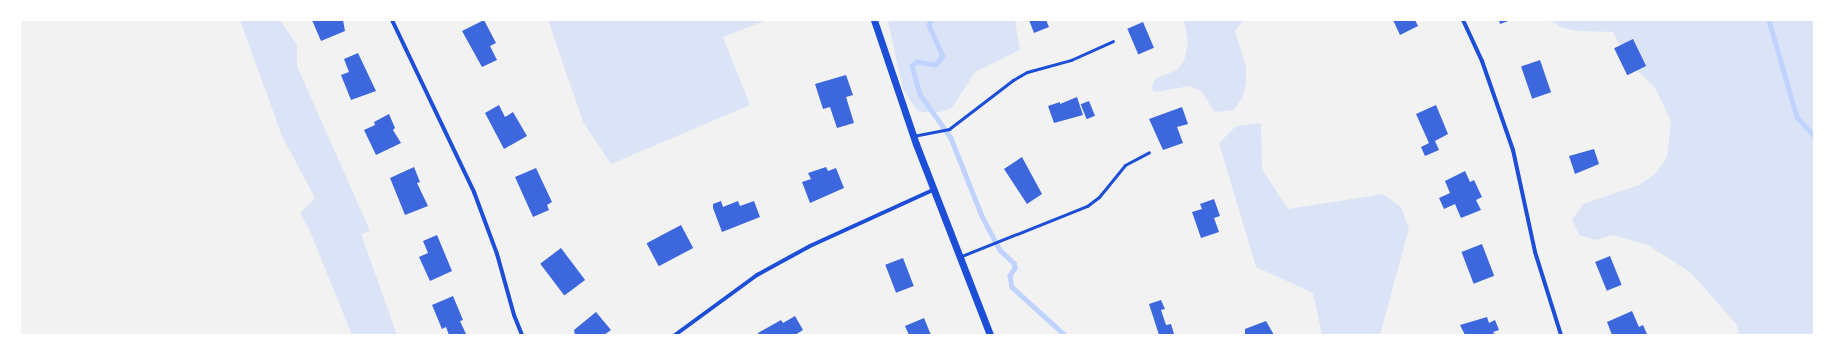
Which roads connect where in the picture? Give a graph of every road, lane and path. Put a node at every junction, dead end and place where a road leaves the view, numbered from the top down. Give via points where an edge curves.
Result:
1 (392, 20) edge
2 (874, 20) edge
3 (1463, 20) edge
4 (1113, 41) dead end
5 (913, 136) junction
6 (1149, 152) dead end
7 (933, 190) junction
8 (959, 257) junction
9 (522, 335) edge
10 (675, 335) edge
11 (990, 335) edge
12 (1561, 335) edge

1 - 9 street via 474,192 497,254
2 - 5 street
3 - 12 street via 1482,61 1513,150 1534,252
4 - 5 lane via 1071,60 1027,72 949,129
5 - 7 street
6 - 8 lane via 1125,165 1099,196 1087,206
7 - 8 street
7 - 10 street via 810,246 757,274
8 - 11 street

